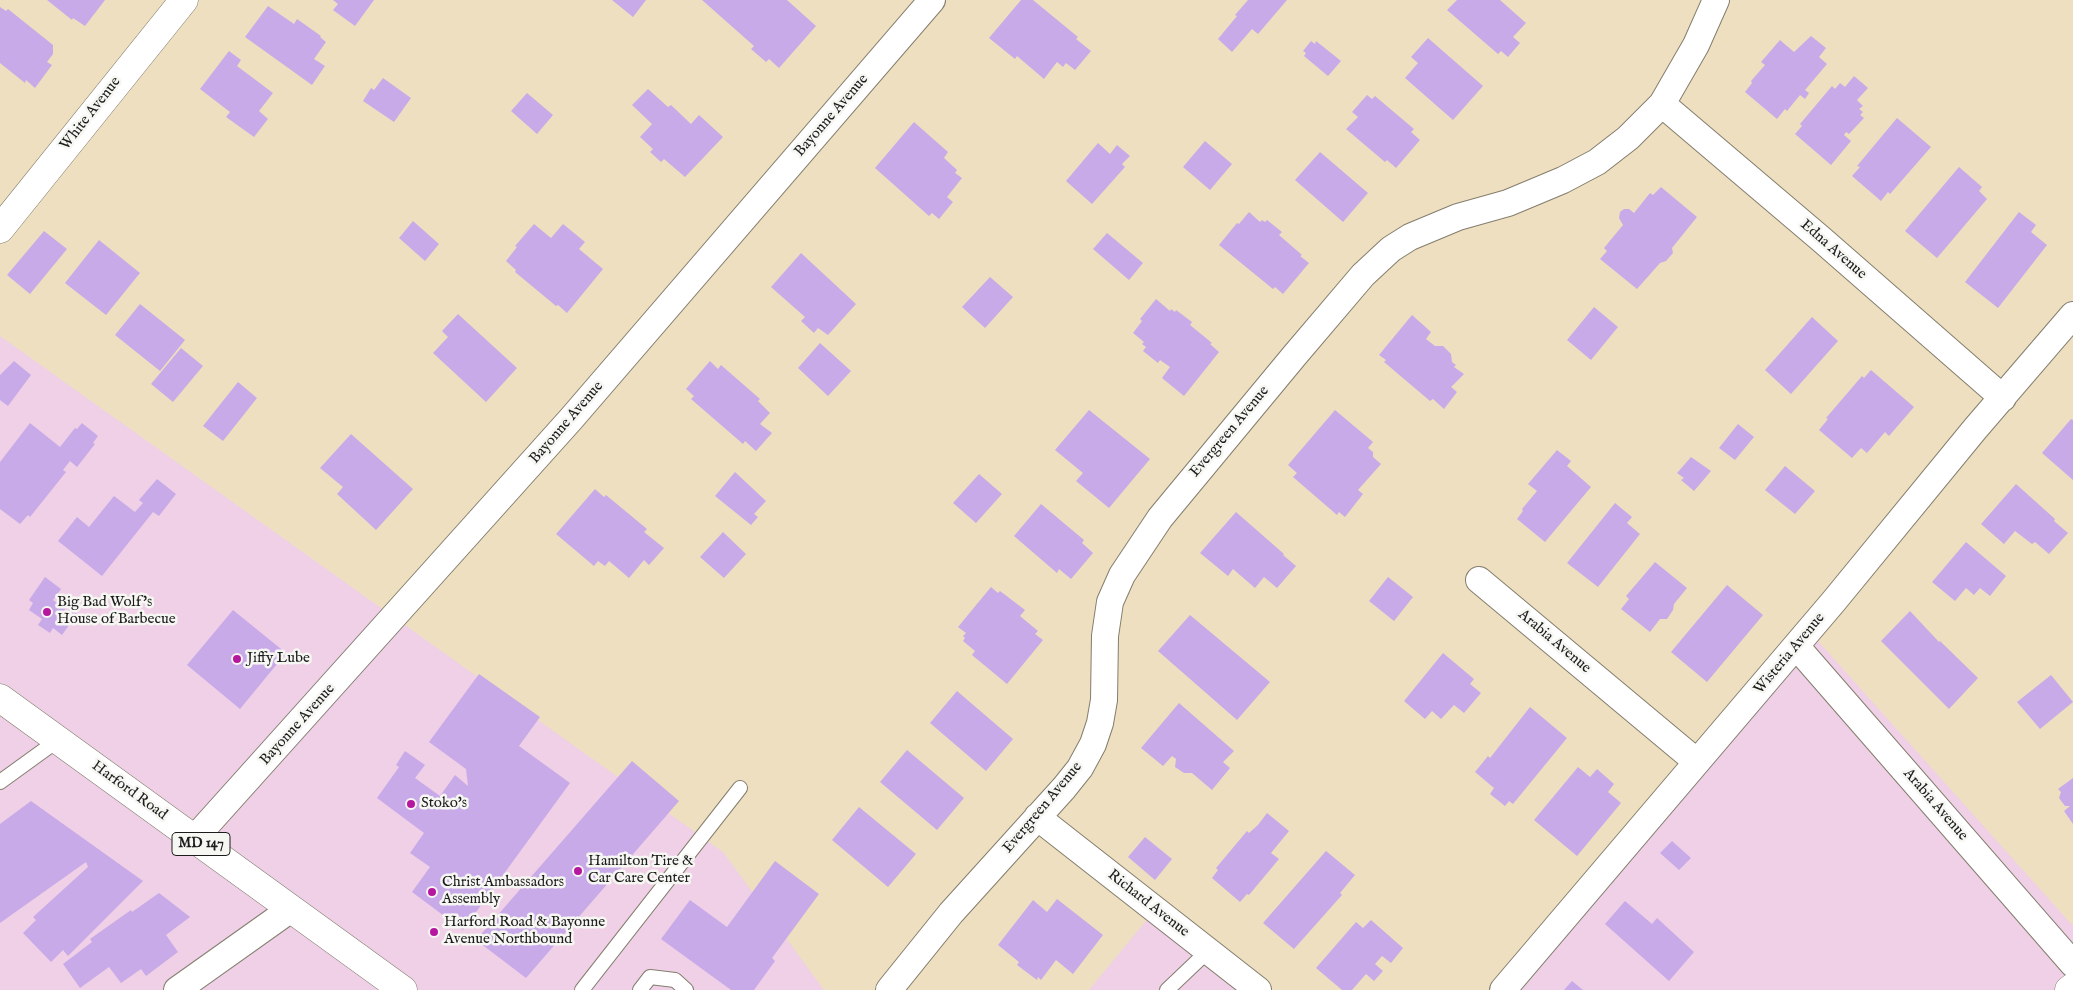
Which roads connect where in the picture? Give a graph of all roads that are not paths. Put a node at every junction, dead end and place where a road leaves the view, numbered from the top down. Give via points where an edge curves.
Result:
1 (184, 0) edge
2 (932, 0) edge
3 (1716, 0) edge
4 (1662, 104) junction
5 (0, 230) edge
6 (2073, 315) edge
7 (2003, 398) junction
8 (1479, 580) dead end
9 (1796, 646) junction
10 (0, 698) edge
11 (58, 740) junction
12 (1697, 762) junction
13 (0, 782) edge
14 (740, 788) dead end
15 (1037, 817) junction
16 (194, 839) junction
17 (291, 909) junction
18 (1208, 951) junction
19 (2073, 964) edge
20 (2073, 987) edge
21 (178, 990) edge
22 (403, 990) edge
23 (582, 990) edge
24 (640, 990) edge
25 (686, 990) edge
26 (888, 990) edge
27 (1167, 990) edge
28 (1258, 990) edge
29 (1503, 990) edge
30 (2070, 990) edge

1 - 5 main road, White Avenue
2 - 16 street, Bayonne Avenue via 571,419
3 - 4 street, Evergreen Avenue via 1696,45
4 - 7 street, Edna Avenue
4 - 15 street, Evergreen Avenue via 1628,138 1596,162 1564,180 1508,203 1458,217 1410,237 1391,249 1364,275 1160,518 1122,575 1110,602 1105,636 1104,700 1093,744 1080,768
6 - 7 street, Wisteria Avenue
7 - 9 street, Wisteria Avenue
8 - 12 street, Arabia Avenue
9 - 12 street, Wisteria Avenue
9 - 19 street, Arabia Avenue
10 - 11 main road, Harford Road / MD 147
11 - 13 lane
11 - 16 main road, Harford Road / MD 147
12 - 29 street, Wisteria Avenue
14 - 23 lane
15 - 18 street, Richard Avenue
15 - 26 street, Evergreen Avenue via 951,913
16 - 17 main road, Harford Road / MD 147
17 - 21 street
17 - 22 main road, Harford Road / MD 147
18 - 27 lane
18 - 28 street, Richard Avenue
20 - 30 main road
24 - 25 lane via 650,977 675,980

